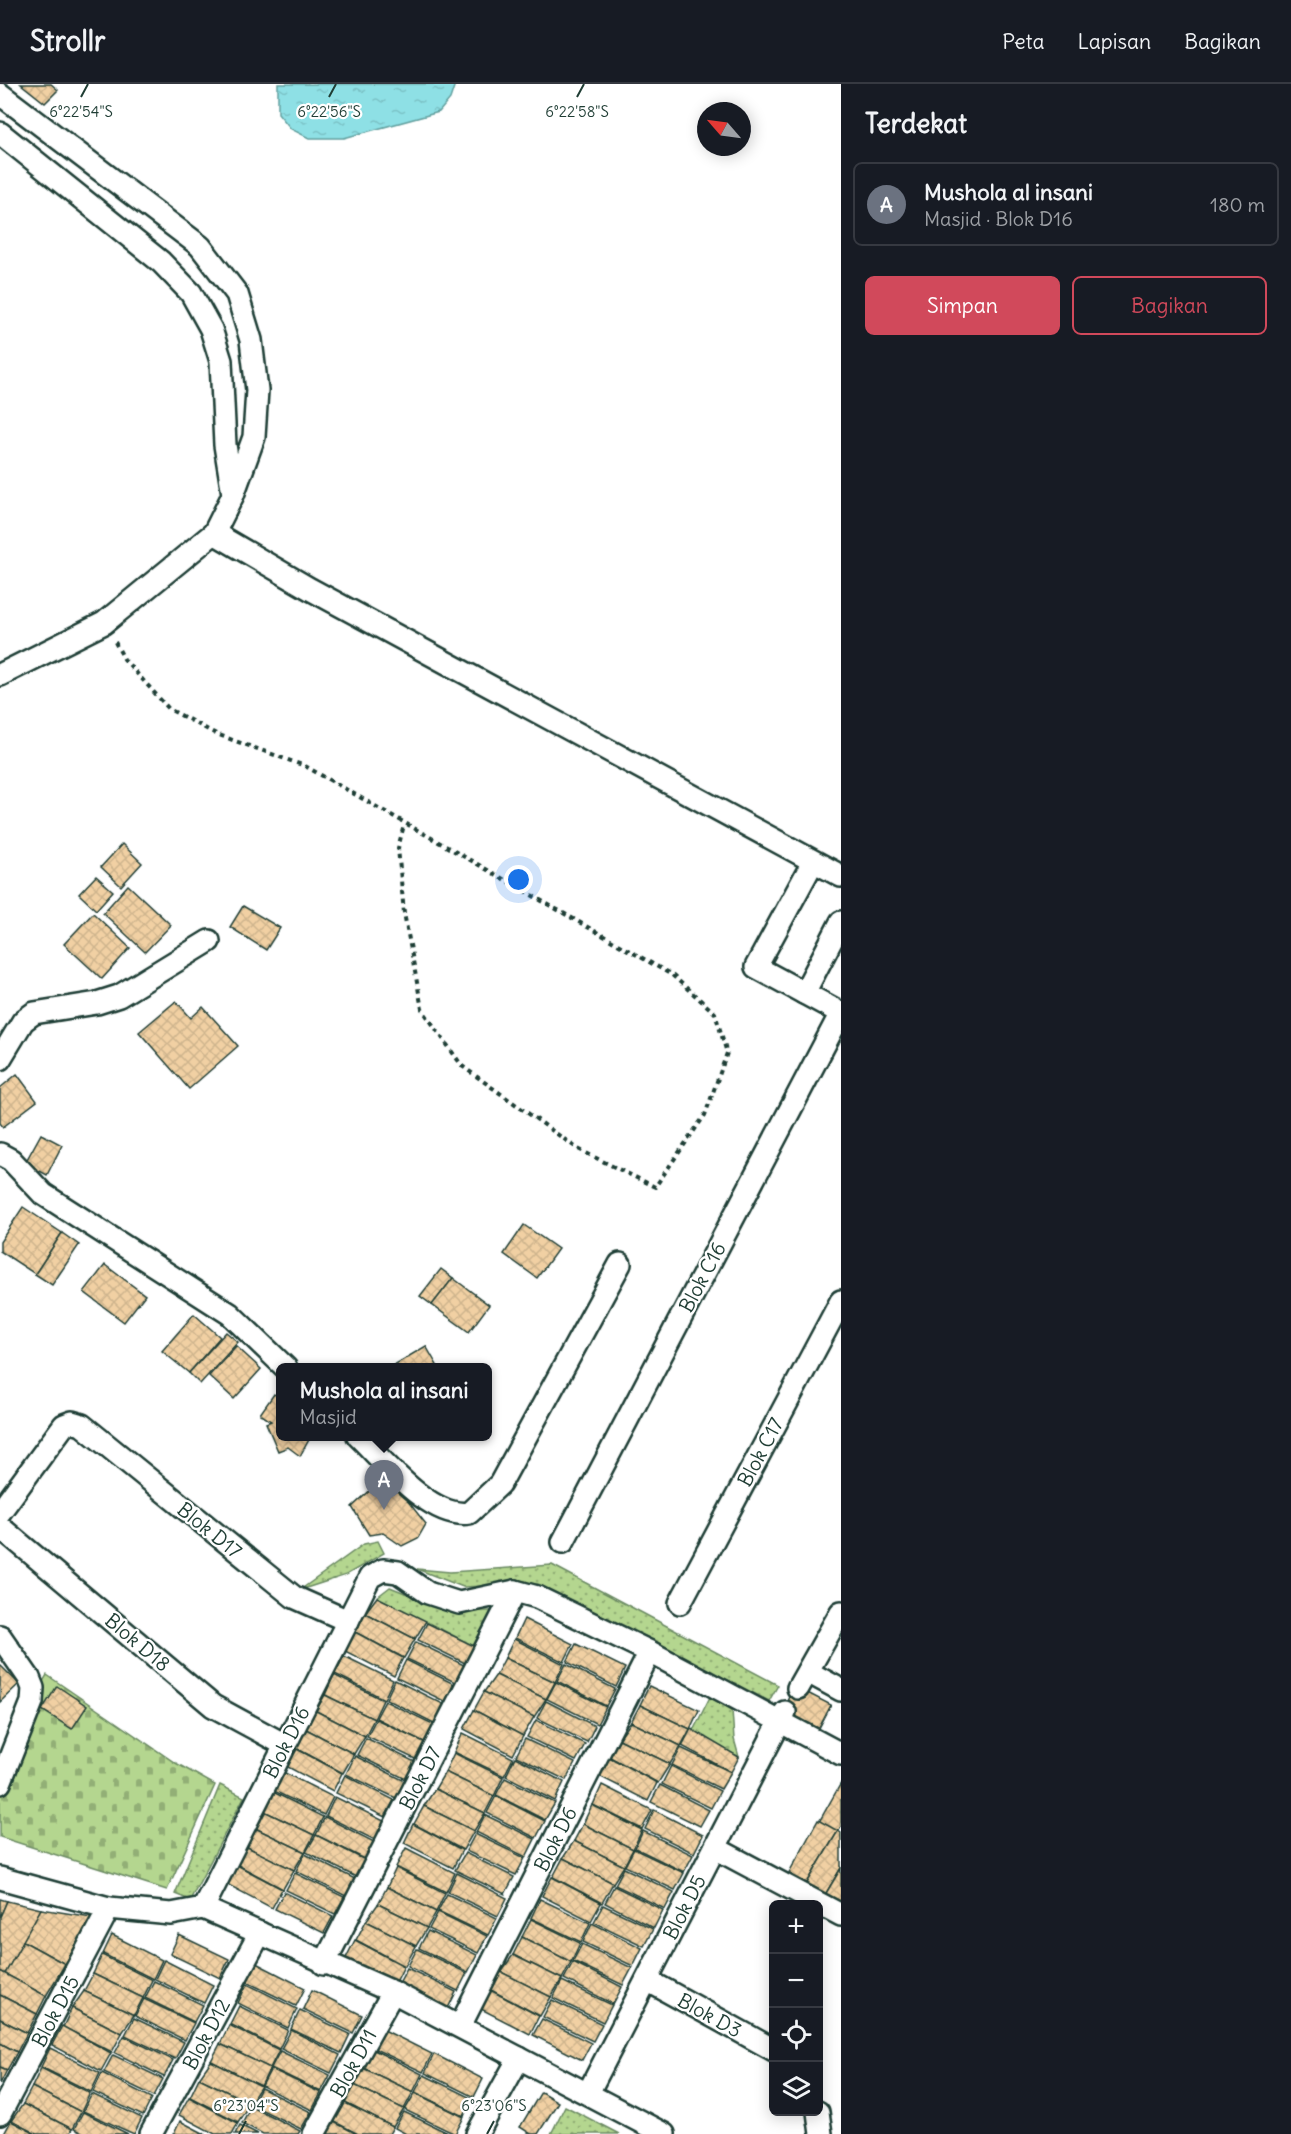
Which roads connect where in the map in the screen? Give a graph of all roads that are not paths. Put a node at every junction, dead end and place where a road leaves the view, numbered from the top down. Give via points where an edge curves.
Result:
1 (0, 94) edge
2 (0, 133) edge
3 (233, 495) junction
4 (214, 533) junction
5 (0, 675) edge
6 (813, 862) junction
7 (841, 876) edge
8 (841, 922) edge
9 (209, 941) dead end
10 (804, 993) junction
11 (841, 1013) edge
12 (0, 1059) edge
13 (0, 1154) edge
14 (620, 1264) dead end
15 (841, 1301) edge
16 (281, 1363) edge
17 (362, 1441) edge
18 (0, 1512) edge
19 (0, 1527) edge
20 (563, 1542) dead end
21 (514, 1591) junction
22 (680, 1603) dead end
23 (841, 1612) edge
24 (348, 1621) junction
25 (0, 1636) edge
26 (650, 1652) junction
27 (841, 1690) edge
28 (783, 1717) junction
29 (285, 1745) junction
30 (841, 1754) edge
31 (0, 1783) edge
32 (715, 1848) junction
33 (0, 1878) edge
34 (109, 1908) junction
35 (203, 1908) junction
36 (841, 1915) edge
37 (260, 1933) junction
38 (324, 1964) junction
39 (647, 1980) junction
40 (393, 1992) junction
41 (460, 2026) junction
42 (769, 2047) edge
43 (519, 2058) junction
44 (588, 2093) junction
45 (0, 2114) edge
46 (819, 2116) edge
47 (151, 2134) edge
48 (314, 2134) edge
49 (477, 2134) edge
50 (664, 2134) edge
51 (821, 2134) edge

1 - 3 street via 200,246 237,294 251,340 257,390 255,437
2 - 3 street via 161,262 191,293 211,329 221,361 226,462
3 - 4 street
4 - 5 street via 104,622
4 - 6 street
6 - 7 street
6 - 10 street via 756,967
8 - 10 street
9 - 12 street via 119,996 34,1013 23,1021
10 - 11 street
11 - 20 street, Blok C16
13 - 16 street via 11,1160 43,1194 230,1314
14 - 17 street via 500,1484 469,1514 447,1513 429,1502
15 - 22 street, Blok C17
18 - 24 street, Blok D17 via 64,1425 82,1425 294,1597
19 - 29 street, Blok D18 via 213,1706
21 - 24 street, Blok D16 via 459,1603 428,1593 398,1572 383,1570 370,1577
21 - 26 street via 537,1597
21 - 38 street, Blok D7
23 - 27 street via 803,1680
24 - 29 street, Blok D16
25 - 31 street via 33,1688 32,1702
26 - 28 street
26 - 41 street, Blok D6
28 - 30 street
28 - 32 street, Blok D5
29 - 35 street, Blok D16
32 - 36 street
32 - 39 street, Blok D5
33 - 34 street
34 - 35 street via 171,1914
34 - 45 street, Blok D15
35 - 37 street
37 - 38 street
37 - 47 street, Blok D12
38 - 40 street
39 - 42 street, Blok D3
39 - 44 street, Blok D5
40 - 41 street
40 - 48 street, Blok D11
41 - 43 street
43 - 44 street
43 - 49 street
44 - 50 street
46 - 51 street

